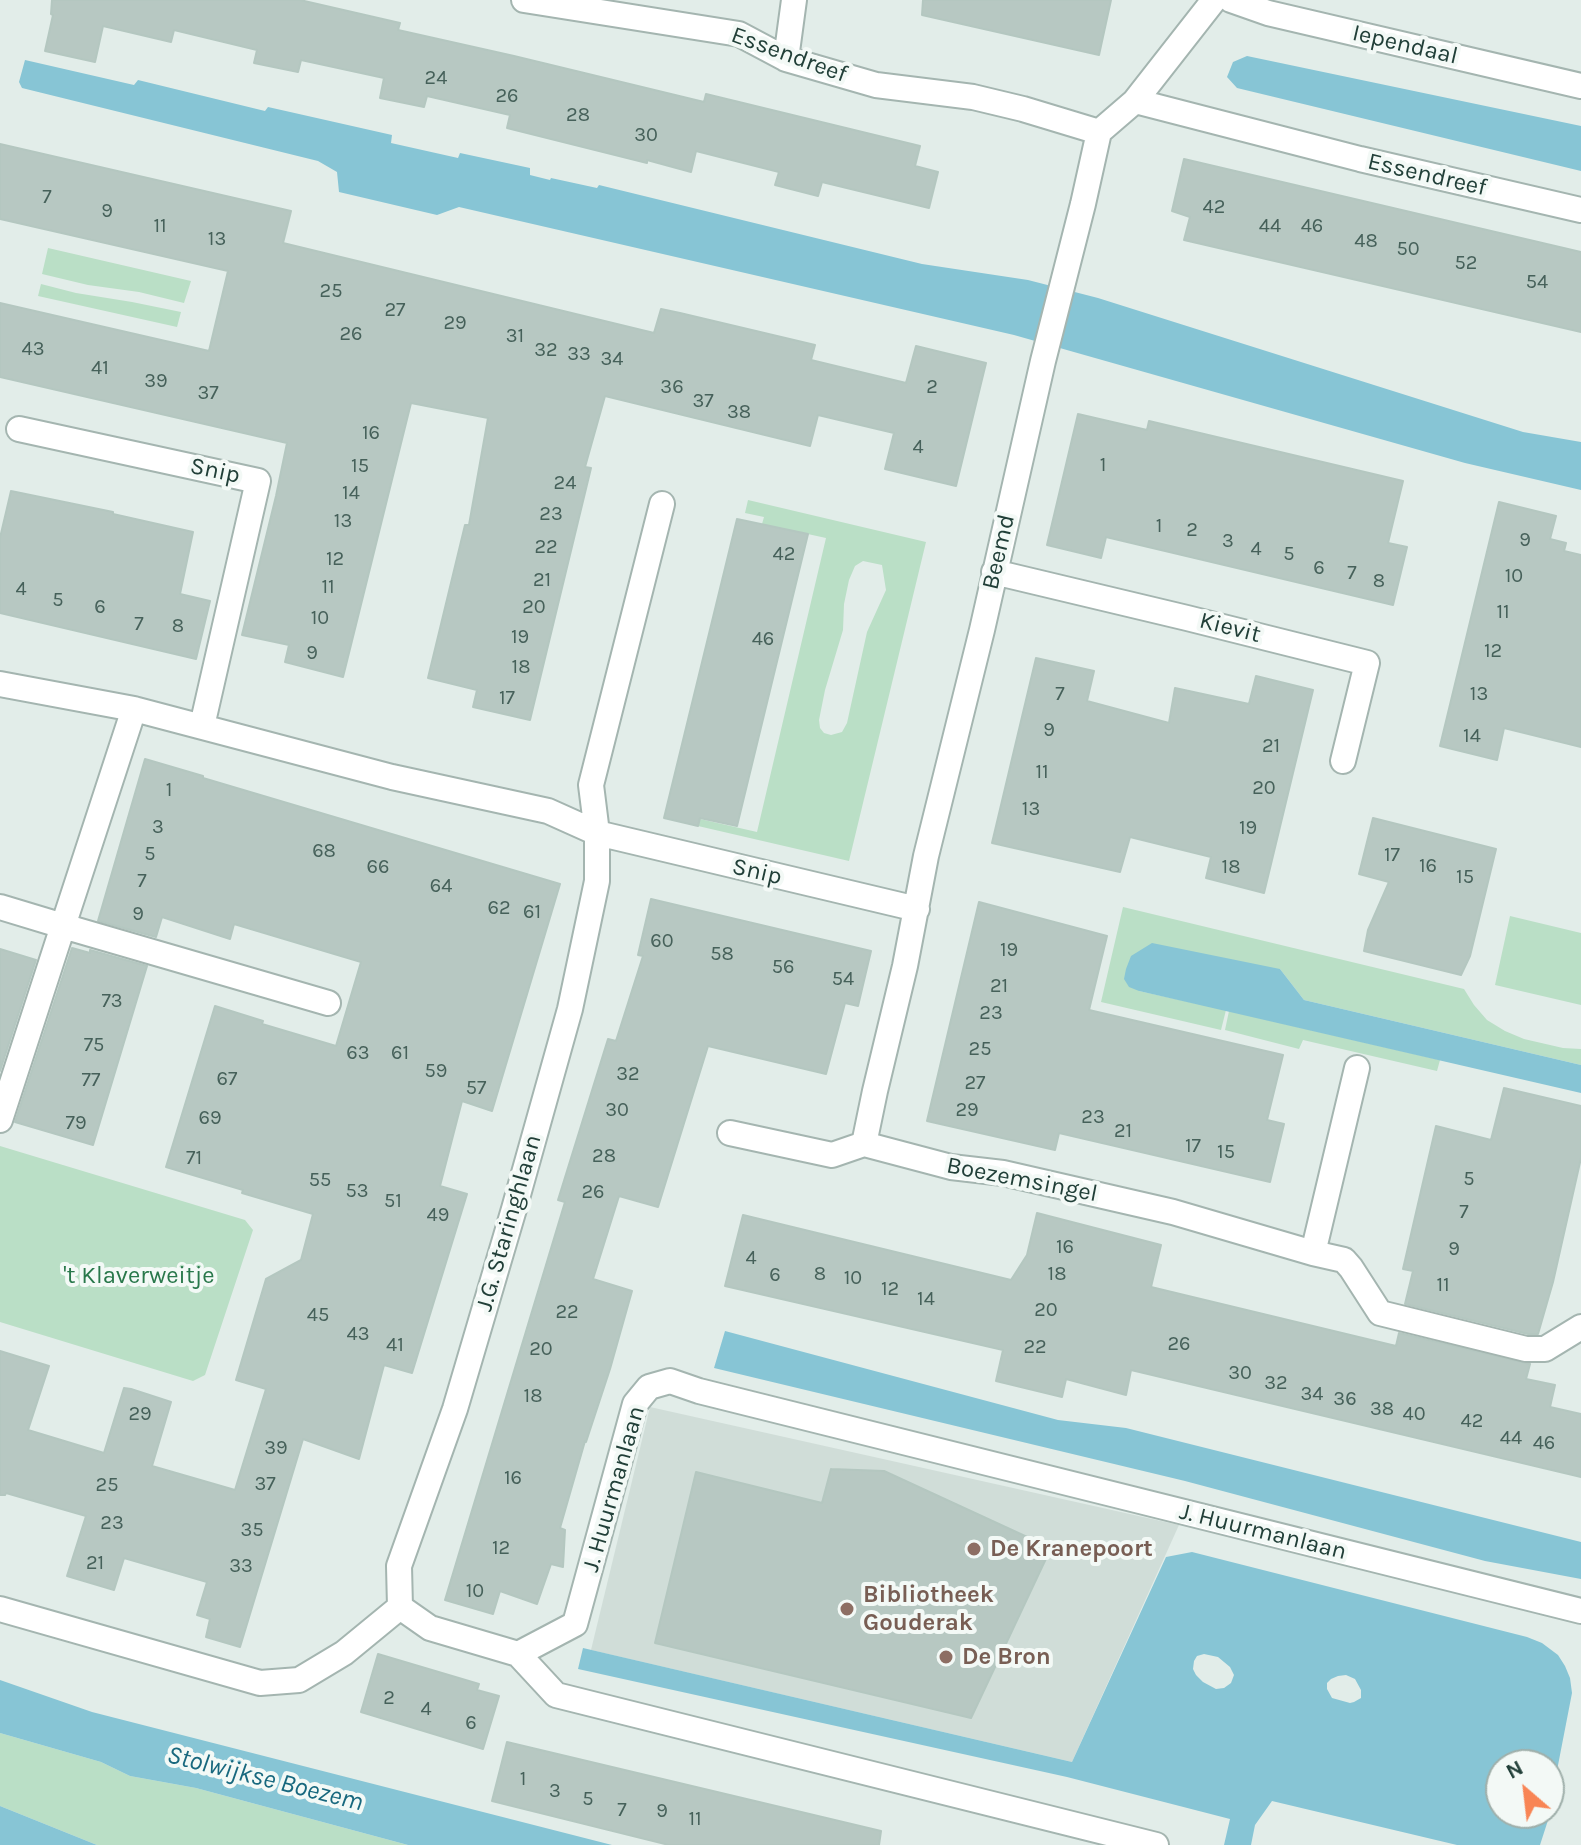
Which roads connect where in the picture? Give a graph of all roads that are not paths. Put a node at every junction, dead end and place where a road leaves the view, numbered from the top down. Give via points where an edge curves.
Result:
1 (524, 0) edge
2 (794, 0) edge
3 (1214, 0) edge
4 (1231, 0) edge
5 (786, 59) junction
6 (1581, 86) edge
7 (1135, 101) junction
8 (1099, 132) junction
9 (1581, 210) edge
10 (19, 429) dead end
11 (662, 504) dead end
12 (994, 572) junction
13 (0, 684) edge
14 (134, 709) junction
15 (202, 726) junction
16 (1343, 761) dead end
17 (597, 833) junction
18 (0, 907) edge
19 (917, 909) junction
20 (63, 926) junction
21 (328, 1003) dead end
22 (1357, 1068) dead end
23 (0, 1120) edge
24 (730, 1133) dead end
25 (864, 1144) junction
26 (1313, 1253) junction
27 (1581, 1327) edge
28 (400, 1607) junction
29 (0, 1609) edge
30 (1581, 1611) edge
31 (518, 1654) junction
32 (1156, 1845) edge

1 - 5 street, Essendreef via 739,34
2 - 5 street
3 - 7 street
4 - 6 street, Iependaal
5 - 8 street, Essendreef via 876,85 973,97
7 - 8 street
7 - 9 street, Essendreef
8 - 12 street, Beemd
10 - 15 street, Snip via 258,481
11 - 17 street via 591,785
12 - 16 street, Kievit via 1367,663
12 - 19 street, Beemd
13 - 14 street, Snip
14 - 15 street, Snip
14 - 20 street
15 - 17 street, Snip via 392,777 548,811
17 - 19 street, Snip
17 - 28 street, J.G. Staringhlaan via 597,881 564,1028 455,1409 399,1566
18 - 20 street
19 - 25 street, Beemd
20 - 21 street
20 - 23 street
22 - 26 street
24 - 25 street, Boezemsingel via 832,1155
25 - 26 street, Boezemsingel via 1173,1212
26 - 27 street, Boezemsingel via 1344,1260 1380,1313 1526,1349 1545,1349
28 - 29 street via 344,1653 299,1680 260,1683
28 - 31 street via 430,1628
30 - 31 street, J. Huurmanlaan via 670,1381 649,1387 635,1404 575,1624
31 - 32 street via 556,1695

